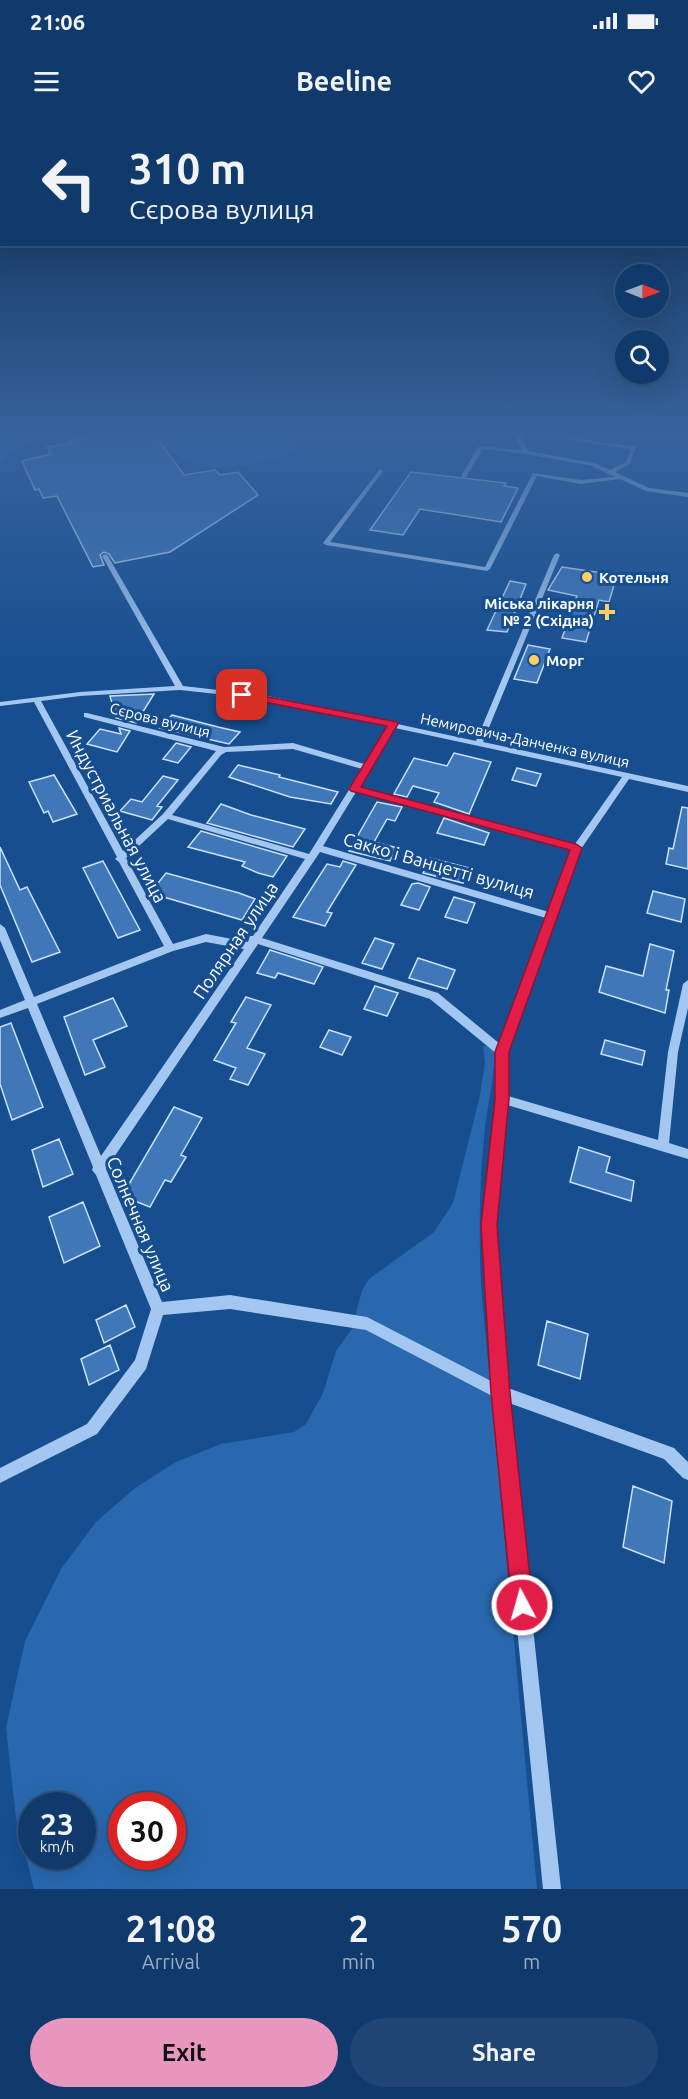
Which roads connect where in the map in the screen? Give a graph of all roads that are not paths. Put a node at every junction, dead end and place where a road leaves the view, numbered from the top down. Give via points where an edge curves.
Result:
1 (348, 514) edge
2 (515, 514) edge
3 (557, 555) dead end
4 (105, 556) dead end
5 (180, 688) junction
6 (36, 699) junction
7 (0, 704) edge
8 (87, 715) dead end
9 (393, 724) junction
10 (479, 743) junction
11 (224, 750) junction
12 (367, 768) junction
13 (627, 776) junction
14 (354, 789) junction
15 (688, 789) edge
16 (166, 816) junction
17 (318, 848) junction
18 (576, 848) junction
19 (312, 858) junction
20 (120, 859) junction
21 (551, 916) junction
22 (0, 928) edge
23 (252, 942) junction
24 (170, 948) junction
25 (688, 984) edge
26 (31, 1003) junction
27 (0, 1014) edge
28 (502, 1052) junction
29 (502, 1099) junction
30 (663, 1147) junction
31 (688, 1154) edge
32 (98, 1170) junction
33 (158, 1309) junction
34 (501, 1393) junction
35 (688, 1473) edge
36 (0, 1476) edge
37 (552, 1889) edge

1 - 2 street via 326,543 487,569
3 - 10 street
4 - 5 street
5 - 6 street, Немировича-Данченка вулиця
5 - 9 street, Немировича-Данченка вулиця via 263,697
6 - 7 street, Немировича-Данченка вулиця
6 - 20 street, Индустриальная улица
8 - 11 street, Сєрова вулиця
9 - 10 street, Немировича-Данченка вулиця
9 - 12 street, Полярная улица
10 - 13 street, Немировича-Данченка вулиця
11 - 12 street, Сєрова вулиця via 293,746
11 - 16 street
12 - 14 street, Полярная улица
13 - 15 street, Немировича-Данченка вулиця
13 - 18 street
14 - 17 street, Полярная улица
14 - 18 street
16 - 19 street
16 - 20 street
17 - 19 street, Полярная улица
17 - 21 street, Сакко і Ванцетті вулиця
18 - 21 street
19 - 23 street, Полярная улица
20 - 24 street, Индустриальная улица
21 - 28 street
22 - 26 street, Солнечная улица
23 - 24 street via 206,938
23 - 28 street via 434,996
23 - 32 street, Полярная улица
24 - 26 street
25 - 30 street via 673,1052
26 - 27 street
26 - 32 street, Солнечная улица
28 - 29 street
29 - 30 street
29 - 34 street via 489,1225
30 - 31 street
32 - 33 street, Солнечная улица
33 - 34 street via 230,1302 367,1324
33 - 36 street, Солнечная улица via 141,1364 92,1429
34 - 35 street via 669,1453
34 - 37 street

